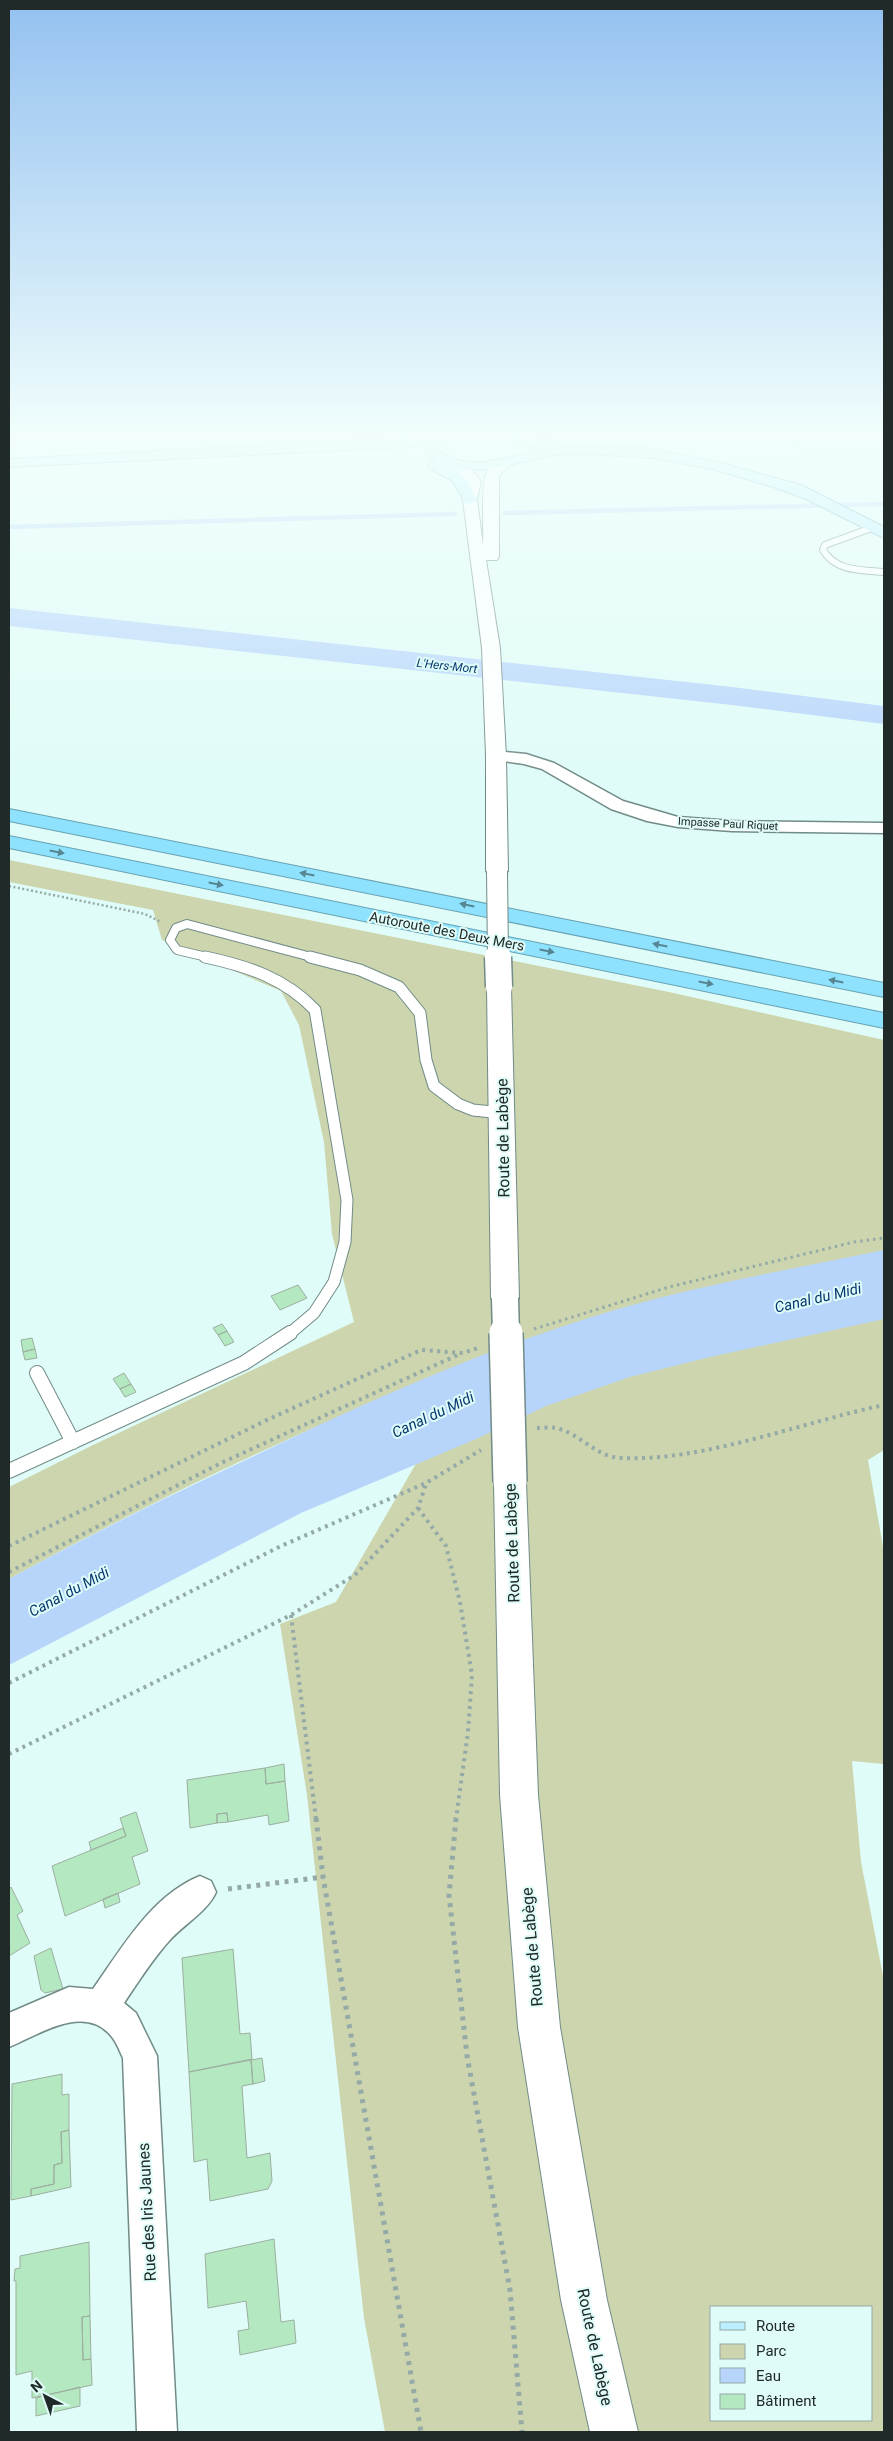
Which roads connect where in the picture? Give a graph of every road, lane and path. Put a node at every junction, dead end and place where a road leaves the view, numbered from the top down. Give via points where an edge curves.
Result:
1 (477, 551) edge
2 (491, 551) edge
3 (823, 551) edge
4 (884, 572) edge
5 (490, 647) junction
6 (496, 756) junction
7 (9, 816) edge
8 (884, 828) edge
9 (9, 842) edge
10 (9, 886) edge
11 (176, 928) junction
12 (884, 990) edge
13 (884, 1020) edge
14 (503, 1114) junction
15 (884, 1238) edge
16 (526, 1332) dead end
17 (481, 1347) dead end
18 (463, 1353) junction
19 (37, 1373) dead end
20 (884, 1405) edge
21 (557, 1428) dead end
22 (73, 1442) junction
23 (9, 1471) edge
24 (418, 1508) junction
25 (9, 1546) edge
26 (9, 1572) edge
27 (291, 1615) junction
28 (9, 1684) edge
29 (9, 1754) edge
30 (323, 1877) junction
31 (200, 1892) joint
32 (102, 2007) junction
33 (9, 2030) edge
34 (157, 2432) edge
35 (422, 2432) edge
36 (522, 2432) edge
37 (614, 2432) edge

1 - 5 street, Route de Labège
2 - 5 street, Route de Labège
3 - 4 lane via 832,561 849,568
5 - 6 street, Route de Labège
6 - 8 street, Impasse Paul Riquet via 526,759 548,766 617,805 647,816 678,822
6 - 14 street, Route de Labège, bridge via 496,926
12 -> 7 highway, Autoroute des Deux Mers
9 -> 13 highway, Autoroute des Deux Mers
10 - 11 path via 145,914
11 - 14 lane via 187,924 283,948 360,970 400,986 420,1013 426,1060 434,1086 458,1104 473,1110
11 - 22 lane via 170,940 176,950 244,967 288,984 305,996 315,1010 347,1200 345,1242 334,1282 314,1313 282,1340 244,1363
14 - 37 street, Route de Labège, bridge via 519,1795 539,2027 584,2300
15 - 16 path via 854,1242 669,1287
17 - 18 path
18 - 25 path via 421,1350 269,1419
18 - 26 path via 237,1455
19 - 22 lane
20 - 21 path via 672,1456 618,1458 591,1448
22 - 23 lane
24 - 27 path via 355,1575
24 - 28 path via 426,1484 281,1546
24 - 36 path via 446,1546 460,1602 472,1674 449,1895 467,2056 510,2290
27 - 29 path
27 - 30 path
30 - 31 path
30 - 35 path
31 - 32 street via 152,1933
32 - 33 street via 69,2004
32 - 34 street, Rue des Iris Jaunes via 124,2025 140,2056

